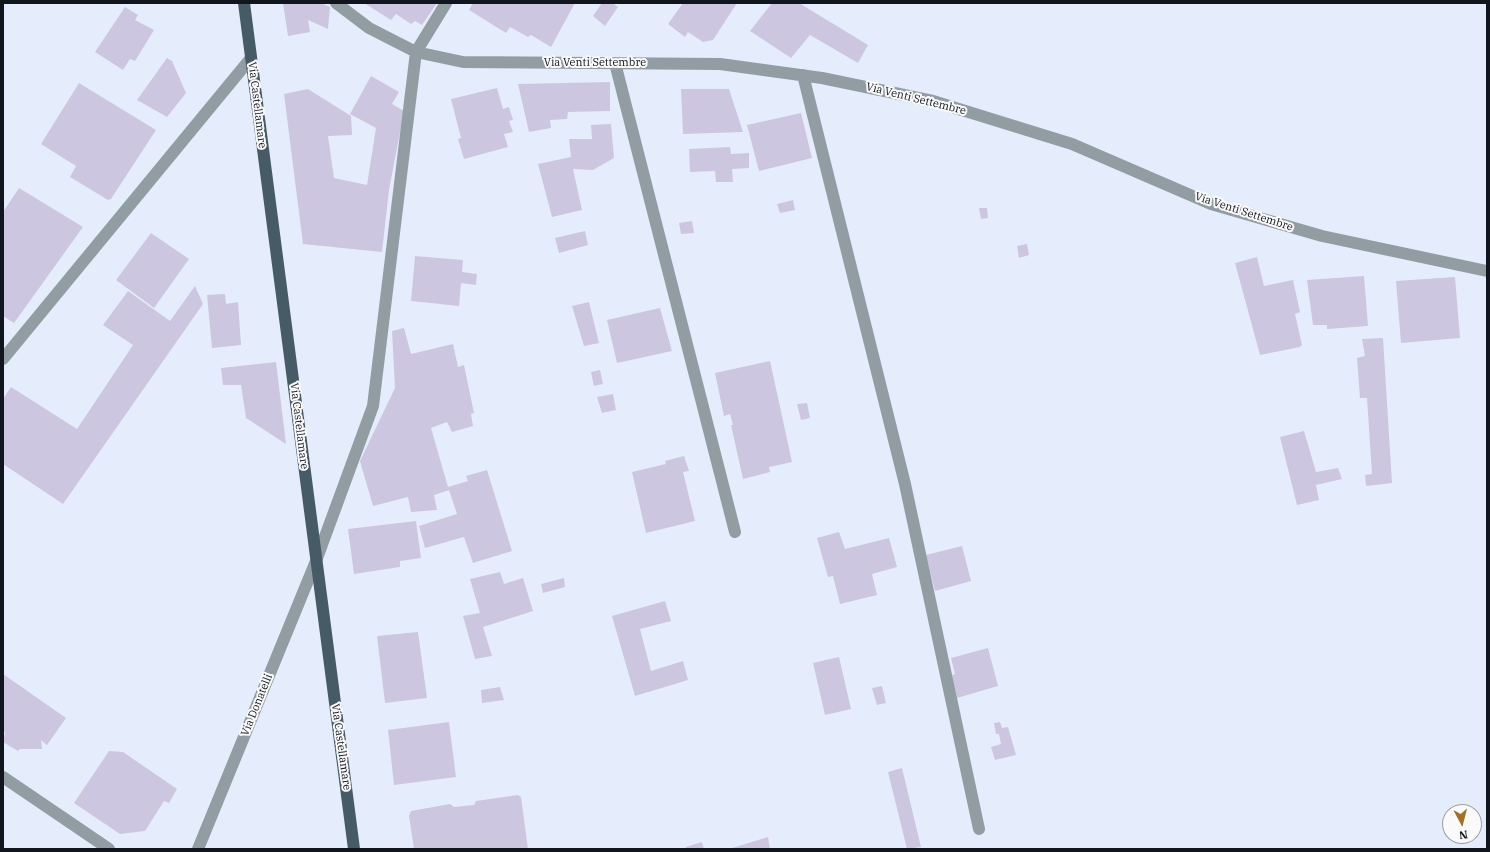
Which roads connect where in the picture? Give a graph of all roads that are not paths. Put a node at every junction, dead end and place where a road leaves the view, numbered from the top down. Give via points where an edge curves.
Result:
1 (244, 3) edge
2 (336, 3) edge
3 (446, 3) edge
4 (416, 52) junction
5 (251, 58) junction
6 (615, 63) junction
7 (804, 75) junction
8 (1487, 271) edge
9 (3, 359) edge
10 (735, 532) dead end
11 (316, 561) junction
12 (3, 777) edge
13 (979, 829) dead end
14 (109, 849) edge
15 (198, 849) edge
16 (354, 849) edge

1 - 5 main road, Via Castellamare
2 - 4 street, Via Venti Settembre via 369,28
3 - 4 street
4 - 6 street, Via Venti Settembre via 463,62
4 - 11 street, Via Donatelli via 372,406
5 - 9 street
5 - 11 main road, Via Castellamare
6 - 7 street, Via Venti Settembre via 720,64
6 - 10 street
7 - 8 street, Via Venti Settembre via 932,101 1072,144 1211,204 1322,236
7 - 13 street via 905,484
11 - 15 street, Via Donatelli
11 - 16 main road, Via Castellamare
12 - 14 street

